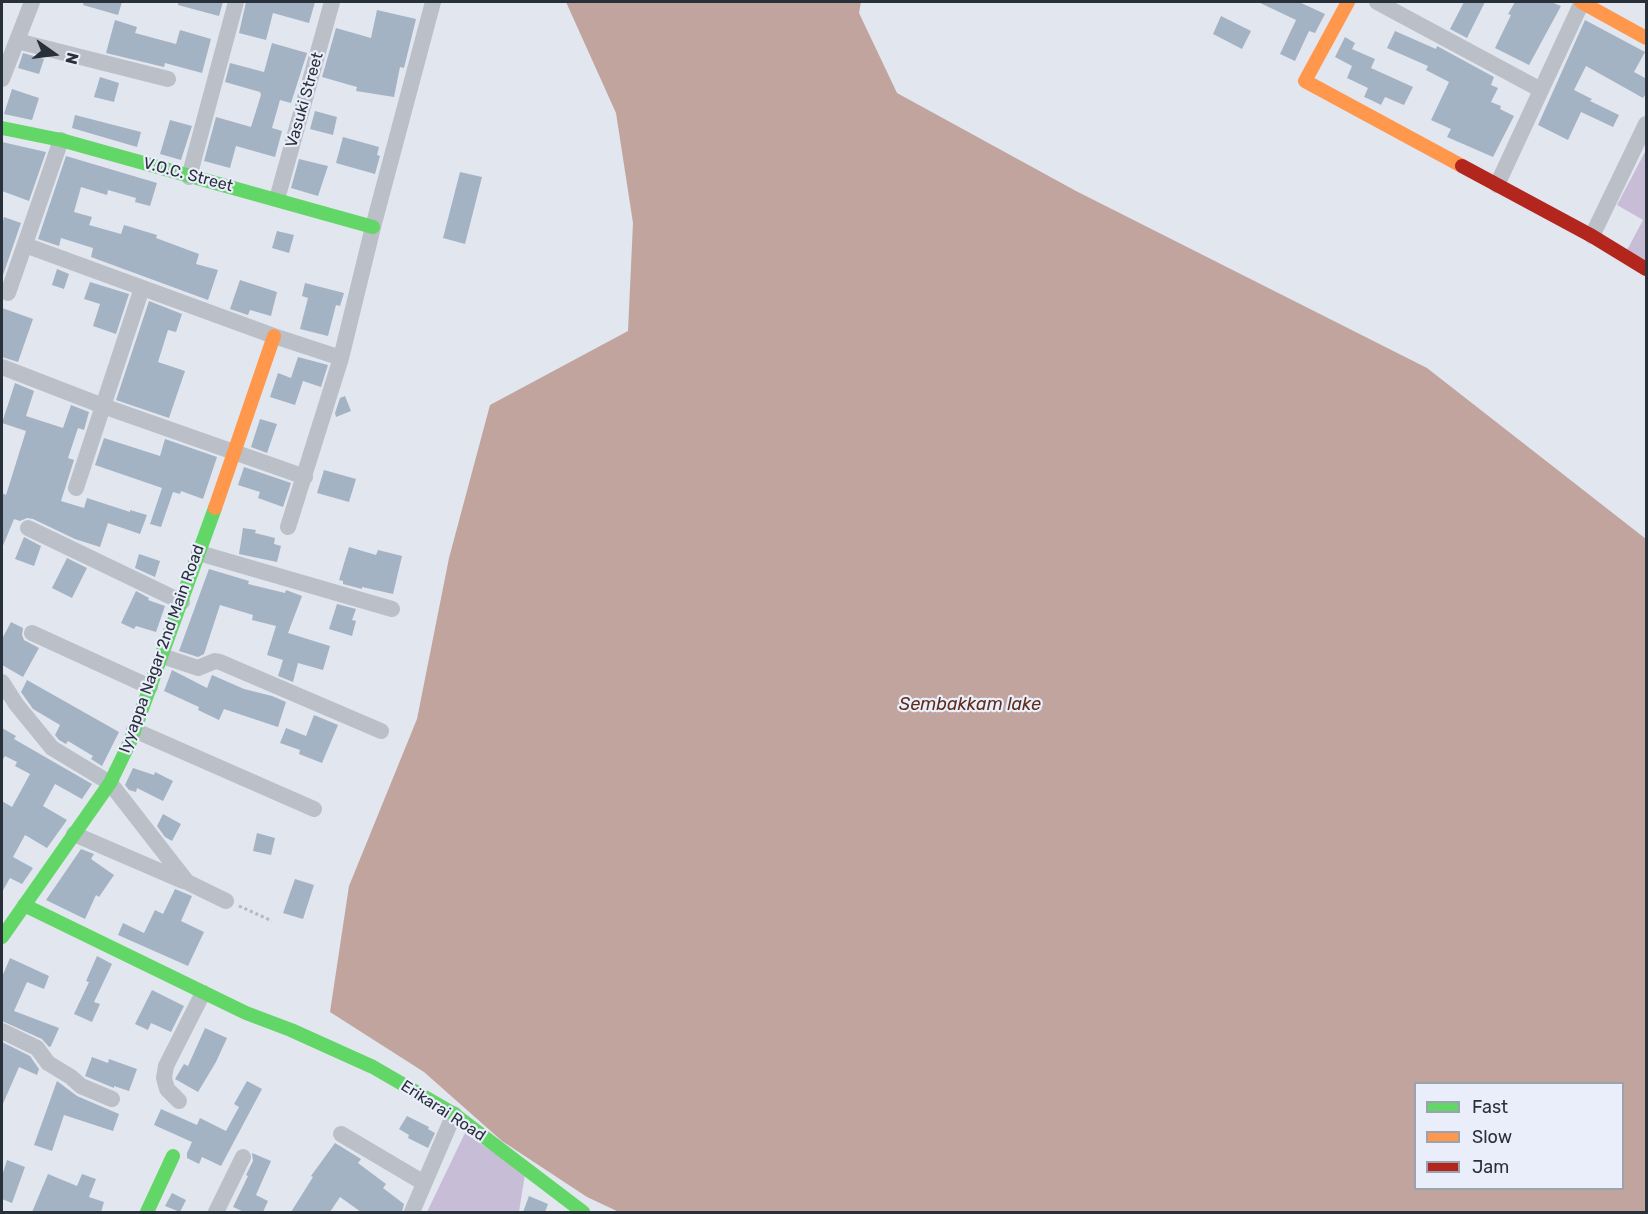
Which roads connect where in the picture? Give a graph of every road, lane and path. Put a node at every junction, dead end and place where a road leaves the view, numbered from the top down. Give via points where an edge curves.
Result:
1 (32, 2) edge
2 (236, 2) edge
3 (332, 2) edge
4 (433, 2) edge
5 (1348, 2) edge
6 (1377, 2) edge
7 (1582, 2) edge
8 (1647, 38) edge
9 (17, 41) junction
10 (2, 79) edge
11 (168, 79) dead end
12 (1541, 90) junction
13 (1647, 124) edge
14 (2, 128) edge
15 (61, 140) junction
16 (189, 177) junction
17 (1497, 185) junction
18 (277, 199) junction
19 (373, 227) junction
20 (1592, 236) junction
21 (25, 245) junction
22 (1647, 269) edge
23 (142, 288) junction
24 (8, 293) dead end
25 (274, 336) junction
26 (341, 358) junction
27 (2, 367) edge
28 (103, 406) junction
29 (233, 453) junction
30 (305, 477) junction
31 (76, 488) dead end
32 (28, 528) dead end
33 (288, 528) dead end
34 (199, 553) junction
35 (182, 602) junction
36 (392, 609) dead end
37 (32, 633) dead end
38 (162, 656) junction
39 (2, 682) edge
40 (150, 687) junction
41 (134, 730) junction
42 (381, 731) dead end
43 (110, 783) junction
44 (314, 809) dead end
45 (74, 834) junction
46 (187, 882) junction
47 (226, 901) joint
48 (24, 905) junction
49 (273, 921) dead end
50 (2, 937) edge
51 (203, 993) junction
52 (2, 1031) edge
53 (112, 1099) dead end
54 (179, 1101) dead end
55 (454, 1114) junction
56 (341, 1134) dead end
57 (174, 1156) dead end
58 (243, 1157) dead end
59 (424, 1183) junction
60 (147, 1212) edge
61 (216, 1212) edge
62 (412, 1212) edge
63 (583, 1212) edge

1 - 9 street
2 - 16 street
3 - 18 street, Vasuki Street
4 - 19 street
5 - 17 street via 1305,81
6 - 12 street
7 - 8 street
7 - 12 street
9 - 10 street
9 - 11 street
12 - 17 street
13 - 20 street
14 - 15 street, V.O.C. Street
15 - 16 street, V.O.C. Street
15 - 21 street
16 - 18 street, V.O.C. Street
17 - 20 street
18 - 19 street, V.O.C. Street
19 - 26 street
20 - 22 street
21 - 23 street
21 - 24 street
23 - 25 street
23 - 28 street
25 - 26 street
25 - 29 street, Iyyappa Nagar 2nd Main Road
26 - 30 street
27 - 28 street
28 - 29 street
28 - 31 street
29 - 30 street
29 - 34 street, Iyyappa Nagar 2nd Main Road
30 - 33 street
32 - 35 street
34 - 35 street, Iyyappa Nagar 2nd Main Road
34 - 36 street
35 - 38 street, Iyyappa Nagar 2nd Main Road
37 - 40 street
38 - 40 street, Iyyappa Nagar 2nd Main Road
38 - 42 street via 198,668 219,662
39 - 43 street via 52,748
40 - 41 street, Iyyappa Nagar 2nd Main Road
41 - 43 street, Iyyappa Nagar 2nd Main Road
41 - 44 street
43 - 45 street, Iyyappa Nagar 2nd Main Road
43 - 46 street
45 - 46 street
45 - 48 street, Iyyappa Nagar 2nd Main Road
46 - 47 street
47 - 49 path
48 - 50 street, Iyyappa Nagar 2nd Main Road
48 - 51 street, Erikarai Road
51 - 54 street via 165,1072 167,1089
51 - 55 street, Erikarai Road via 373,1067
52 - 53 street via 38,1048 48,1063 81,1086
55 - 59 street
55 - 63 street, Erikarai Road
56 - 59 street
57 - 60 street
58 - 61 street
59 - 62 street

